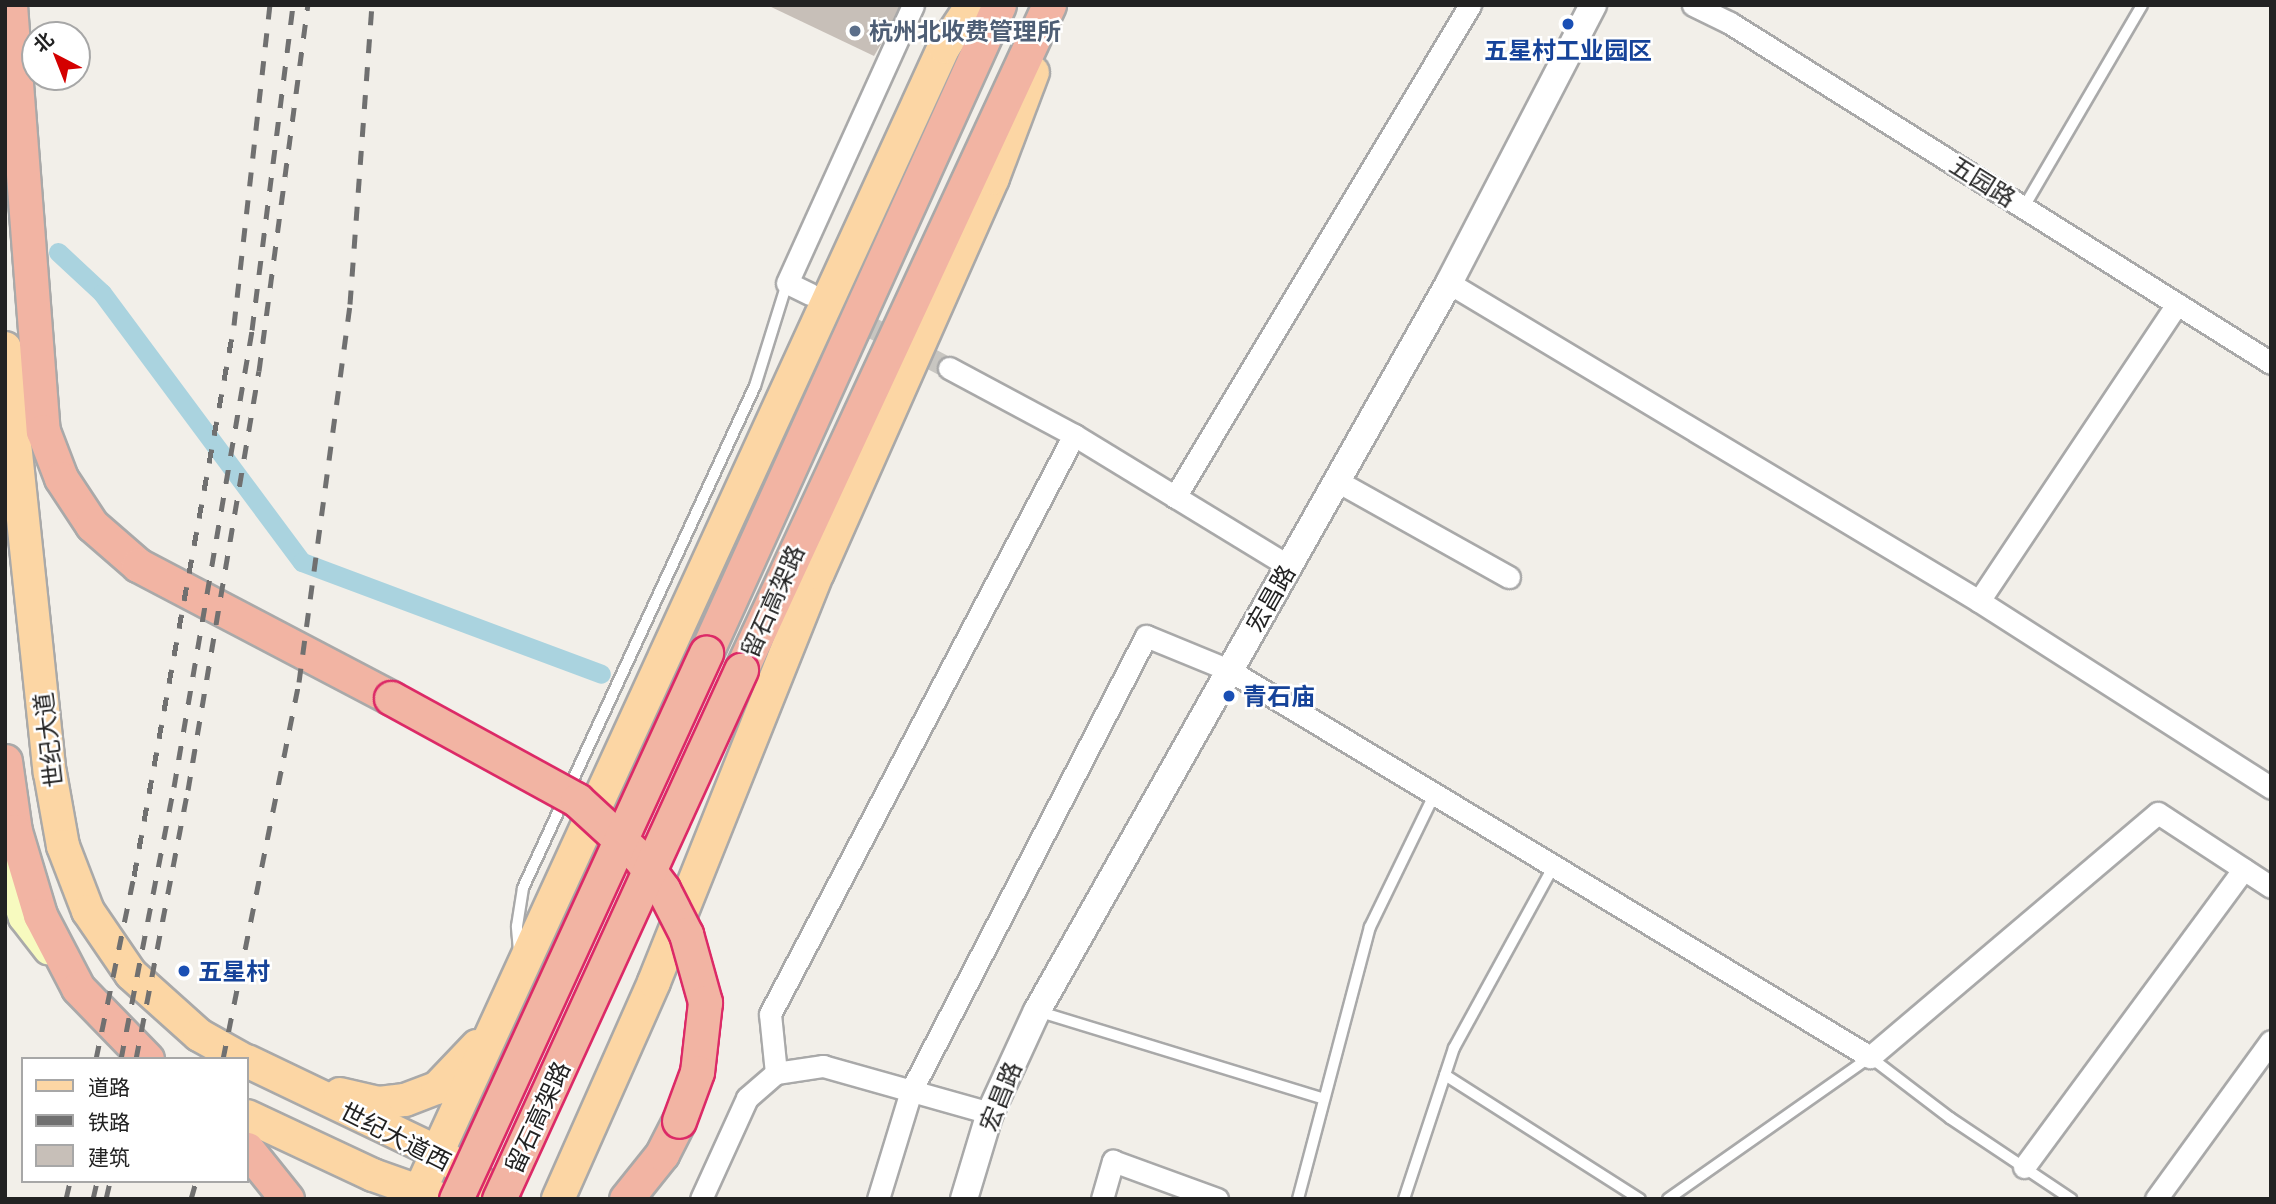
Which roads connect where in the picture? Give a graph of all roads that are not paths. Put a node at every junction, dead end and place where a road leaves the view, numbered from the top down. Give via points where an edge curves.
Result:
1 (9, 5) edge
2 (913, 5) edge
3 (972, 5) edge
4 (999, 5) edge
5 (1049, 5) edge
6 (1058, 5) edge
7 (1470, 5) edge
8 (1593, 5) edge
9 (1693, 5) edge
10 (2142, 5) edge
11 (2024, 207) junction
12 (787, 282) junction
13 (1449, 283) junction
14 (810, 295) tunnel mouth
15 (2177, 304) junction
16 (5, 348) edge
17 (2271, 363) edge
18 (949, 368) tunnel mouth
19 (1073, 435) junction
20 (1336, 481) junction
21 (1175, 497) junction
22 (1289, 566) junction
23 (1509, 577) dead end
24 (1979, 601) junction
25 (1229, 670) junction
26 (5, 761) edge
27 (2271, 788) edge
28 (1434, 793) junction
29 (1554, 865) junction
30 (5, 866) edge
31 (2245, 869) junction
32 (2271, 887) edge
33 (515, 985) junction
34 (78, 988) junction
35 (1037, 1011) junction
36 (2271, 1041) edge
37 (136, 1050) edge
38 (238, 1057) edge
39 (1870, 1057) junction
40 (248, 1062) edge
41 (776, 1073) junction
42 (1445, 1075) junction
43 (284, 1082) junction
44 (911, 1091) junction
45 (1324, 1099) junction
46 (990, 1113) junction
47 (248, 1116) edge
48 (248, 1150) edge
49 (439, 1153) junction
50 (2024, 1167) junction
51 (425, 1197) edge
52 (287, 1199) edge
53 (456, 1199) edge
54 (499, 1199) edge
55 (504, 1199) edge
56 (558, 1199) edge
57 (626, 1199) edge
58 (701, 1199) edge
59 (878, 1199) edge
60 (964, 1199) edge
61 (1102, 1199) edge
62 (1217, 1199) edge
63 (1298, 1199) edge
64 (1404, 1199) edge
65 (1640, 1199) edge
66 (1668, 1199) edge
67 (2071, 1199) edge
68 (2156, 1199) edge

1 - 57 highway, bridge via 43,431 61,478 92,525 138,565 576,800 639,857 663,889 695,963 705,1002 705,1036 679,1121 662,1154
2 - 12 street
3 - 33 main road via 944,47
4 - 53 highway, 留石高架路, bridge
5 - 54 highway, 留石高架路, bridge
6 - 56 main road via 993,178 823,560 654,982
7 - 21 street
8 - 13 street, 宏昌路
9 - 11 street, 五园路 via 1730,23
10 - 11 lane
11 - 15 street, 五园路
12 - 14 street
12 - 33 lane via 755,386 523,888
13 - 20 street, 宏昌路
13 - 24 street
15 - 17 street, 五园路
15 - 24 street
16 - 38 main road, 世纪大道 via 50,774 63,846 88,911 131,974 199,1035
18 - 19 street
19 - 21 street
19 - 41 street via 770,1014
20 - 22 street, 宏昌路
20 - 23 street
21 - 22 street
22 - 25 street, 宏昌路
24 - 27 street
25 - 28 street
25 - 35 street, 宏昌路
25 - 44 street via 1146,636
26 - 34 highway via 15,831 29,884
28 - 29 street
28 - 45 lane via 1370,927
29 - 39 street
29 - 42 lane via 1475,1004
30 - 34 main road via 23,919
31 - 32 street
31 - 39 street via 2158,813
31 - 50 street
33 - 43 main road via 466,1062 437,1088 405,1100 379,1103
33 - 49 main road
34 - 37 highway
35 - 45 lane
35 - 46 street, 宏昌路
36 - 68 street
39 - 50 lane
39 - 66 lane
40 - 43 main road
41 - 44 street via 823,1066
41 - 58 street via 747,1098
42 - 64 lane
42 - 65 lane
43 - 49 main road, 世纪大道西
44 - 46 street
44 - 59 street
45 - 63 lane
46 - 60 street, 宏昌路
47 - 51 main road, 世纪大道西
48 - 52 highway
49 - 51 main road
49 - 55 main road, 世纪大道西
50 - 67 lane
61 - 62 street via 1113,1161

